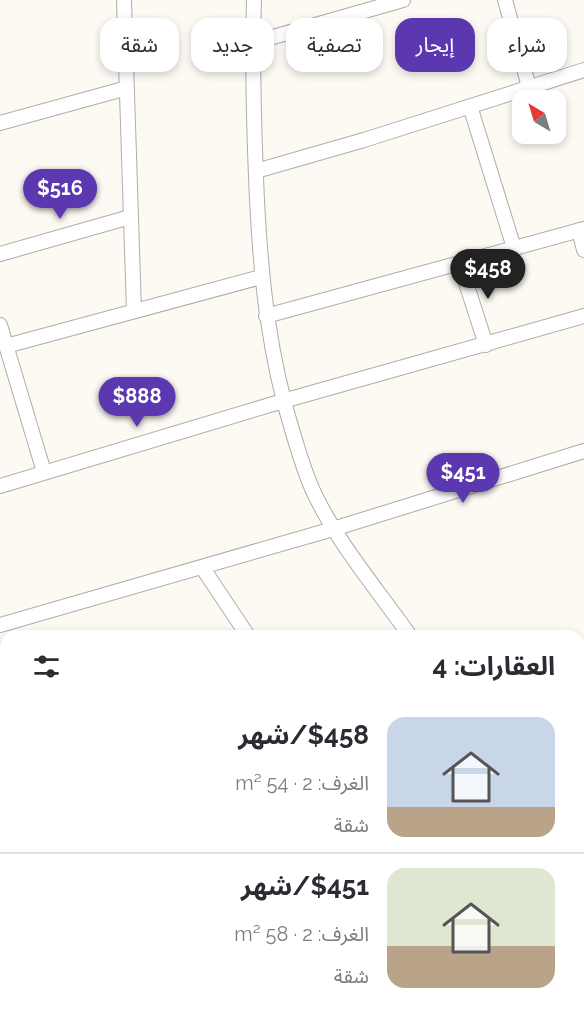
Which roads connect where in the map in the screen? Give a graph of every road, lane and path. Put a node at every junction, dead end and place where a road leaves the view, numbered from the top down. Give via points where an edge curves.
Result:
1 (124, 0) edge
2 (254, 0) edge
3 (403, 0) edge
4 (505, 0) edge
5 (253, 18) edge
6 (274, 37) edge
7 (584, 70) edge
8 (253, 72) edge
9 (530, 87) junction
10 (127, 88) junction
11 (470, 106) junction
12 (0, 123) edge
13 (256, 171) junction
14 (130, 217) junction
15 (581, 230) edge
16 (514, 248) junction
17 (584, 250) edge
18 (0, 254) edge
19 (460, 264) junction
20 (261, 277) junction
21 (134, 311) junction
22 (266, 316) junction
23 (584, 316) edge
24 (0, 326) edge
25 (486, 345) junction
26 (6, 346) junction
27 (283, 401) junction
28 (584, 451) edge
29 (45, 472) junction
30 (0, 486) edge
31 (333, 529) junction
32 (202, 567) junction
33 (0, 625) edge
34 (244, 630) edge
35 (406, 630) edge

1 - 10 street
2 - 5 street
3 - 6 street
4 - 9 street
7 - 9 street
8 - 13 street
9 - 11 street
10 - 12 street
10 - 14 street
11 - 13 street
11 - 16 street
13 - 20 street
14 - 18 street
14 - 21 street
15 - 16 street
15 - 17 street
16 - 19 street
19 - 22 street
19 - 25 street
20 - 21 street
20 - 22 street
21 - 26 street
22 - 27 street
23 - 25 street
24 - 26 street
25 - 27 street
26 - 29 street
27 - 29 street
27 - 31 street via 313,491
28 - 31 street
29 - 30 street
31 - 32 street
31 - 35 street
32 - 33 street
32 - 34 street

